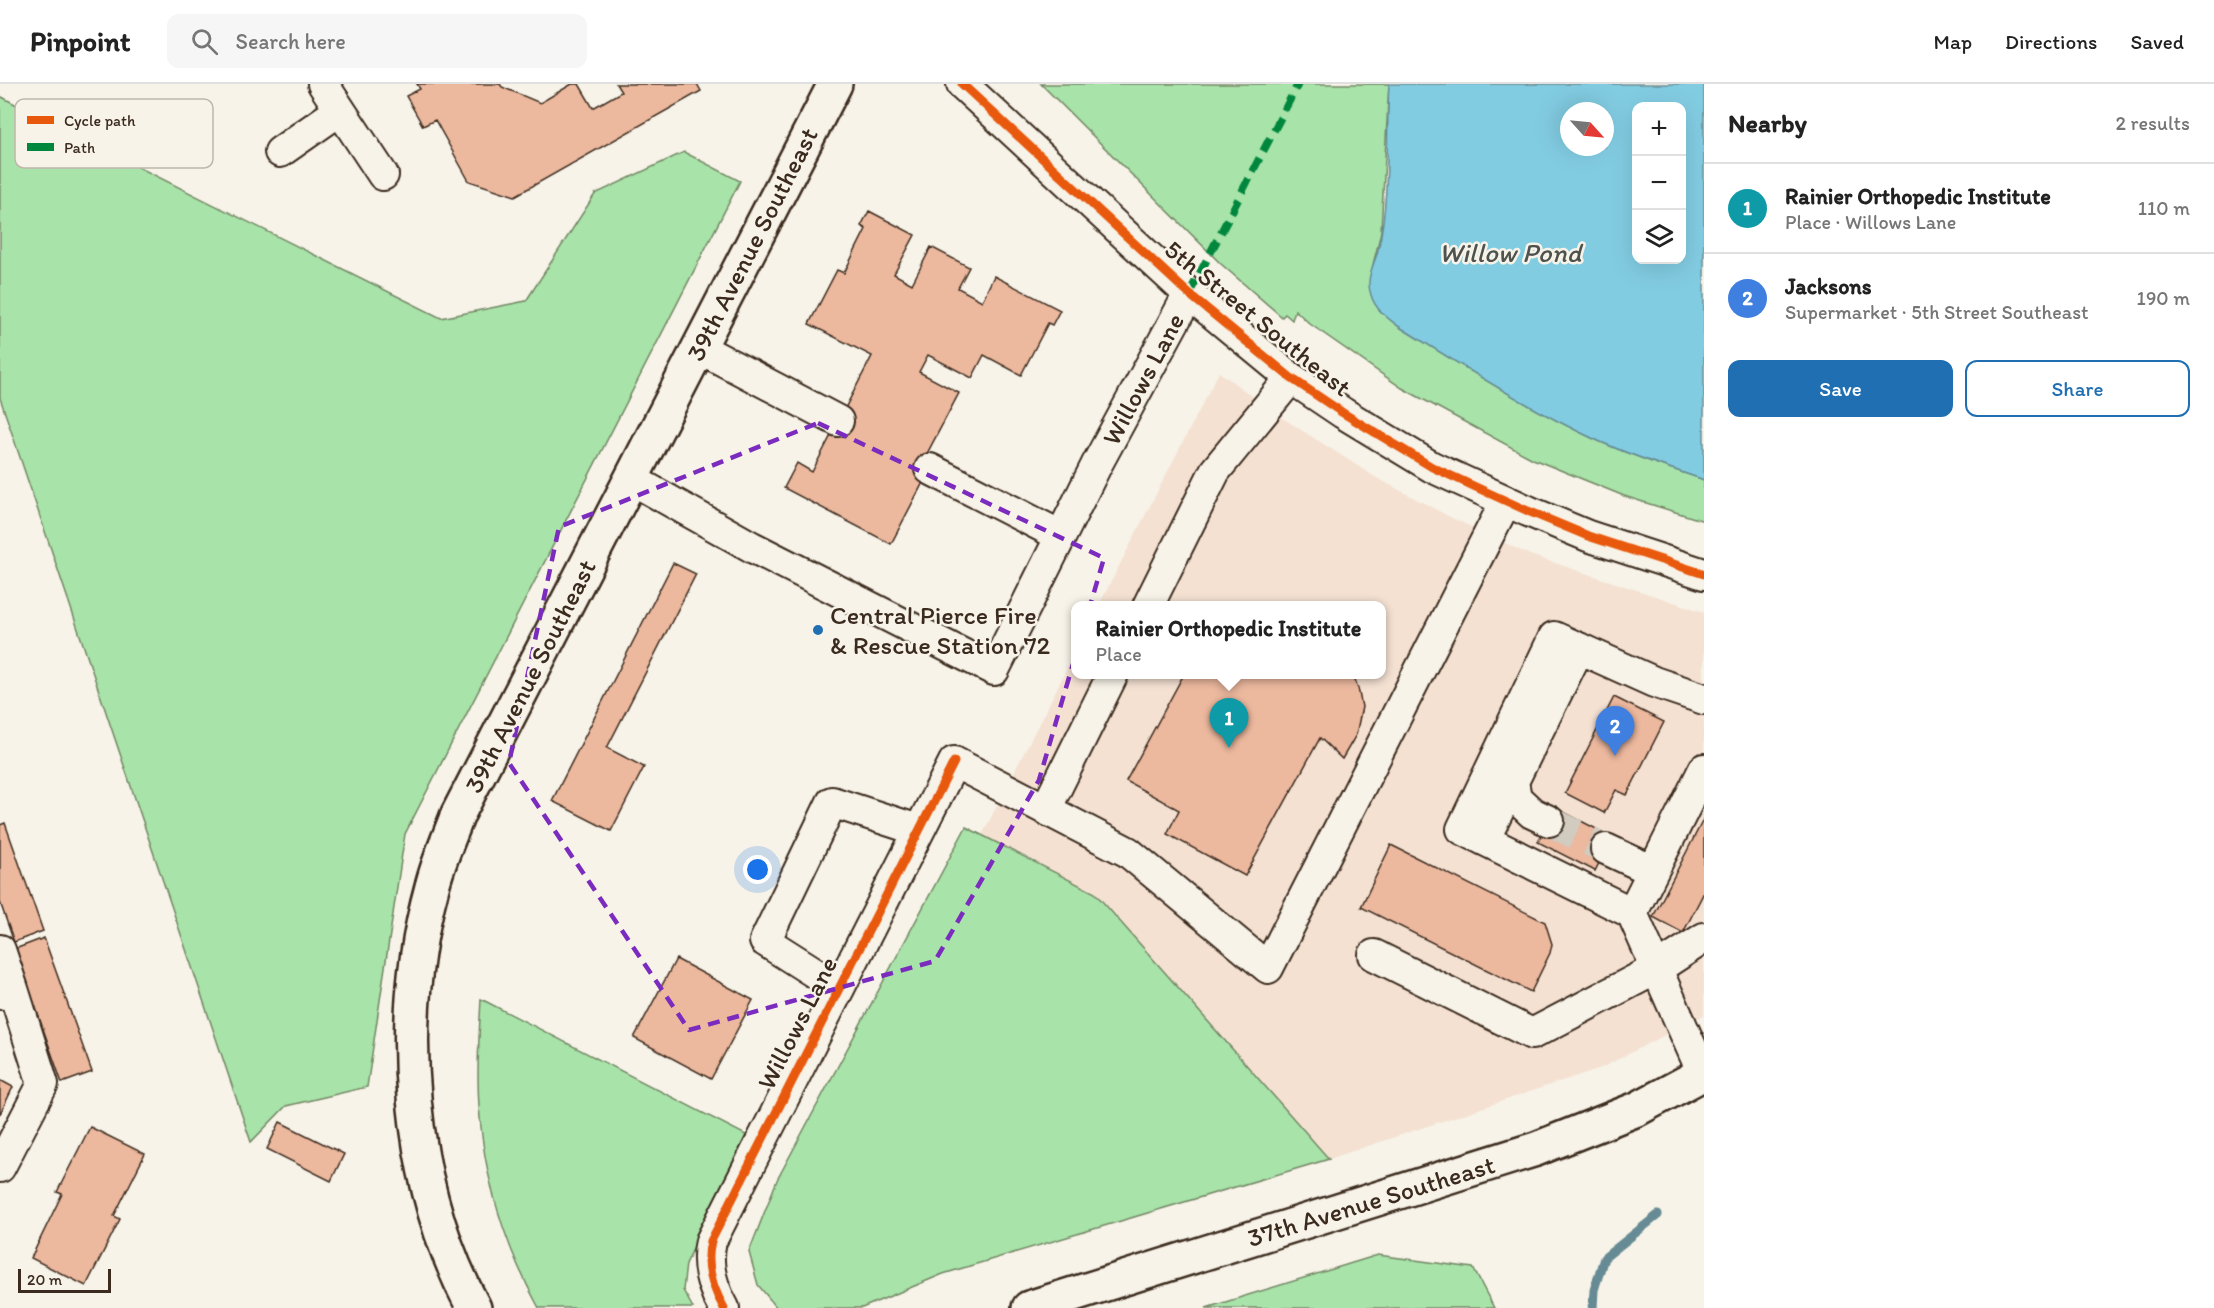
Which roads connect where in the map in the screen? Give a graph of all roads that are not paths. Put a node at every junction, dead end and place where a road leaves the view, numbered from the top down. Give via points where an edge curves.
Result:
1 (323, 84) edge
2 (835, 84) edge
3 (962, 84) edge
4 (340, 110) junction
5 (280, 152) dead end
6 (383, 175) dead end
7 (1189, 294) junction
8 (699, 348) junction
9 (1291, 378) junction
10 (838, 422) dead end
11 (930, 469) dead end
12 (631, 479) junction
13 (1506, 501) junction
14 (1061, 536) junction
15 (1704, 574) edge
16 (1150, 601) edge
17 (1579, 648) junction
18 (1111, 679) edge
19 (1704, 699) edge
20 (1704, 769) edge
21 (1513, 781) junction
22 (1046, 809) junction
23 (1549, 821) tunnel mouth
24 (918, 831) junction
25 (1484, 840) junction
26 (1606, 849) tunnel mouth
27 (1653, 871) junction
28 (1632, 913) junction
29 (1704, 938) edge
30 (0, 950) edge
31 (1374, 955) dead end
32 (1658, 968) junction
33 (839, 988) junction
34 (7, 992) edge
35 (1703, 1074) edge
36 (0, 1167) edge
37 (474, 1308) edge
38 (724, 1308) edge
39 (1029, 1308) edge

1 - 4 street
2 - 8 main road, 39th Avenue Southeast
3 - 7 street, 5th Street Southeast
4 - 5 street
4 - 6 street
7 - 9 street, 5th Street Southeast
7 - 14 street, Willows Lane
8 - 10 street
8 - 12 main road, 39th Avenue Southeast
9 - 13 street, 5th Street Southeast via 1432,467
9 - 16 street via 1215,471
11 - 14 street
12 - 14 street, Willows Lane via 752,547 994,670
12 - 37 main road, 39th Avenue Southeast via 458,814 432,887 420,949 411,1028 416,1126 433,1207 457,1276
13 - 15 street, 5th Street Southeast via 1588,536
13 - 22 street via 1268,968 1128,852
17 - 19 street via 1654,682
17 - 21 street
17 - 25 street via 1554,637 1462,829
18 - 22 street
20 - 27 street
21 - 23 street via 1516,798 1532,813
21 - 25 street
22 - 24 street, Willows Lane via 954,762
24 - 33 street, Willows Lane
24 - 33 street via 832,802 765,941
25 - 28 street
26 - 27 street
27 - 28 street
28 - 32 street
29 - 32 street
30 - 34 street
31 - 32 street via 1532,1034
32 - 35 street
33 - 38 street, Willows Lane via 711,1241 707,1257
34 - 36 street via 43,1084
35 - 39 main road, 37th Avenue Southeast via 1637,1109 1536,1149

